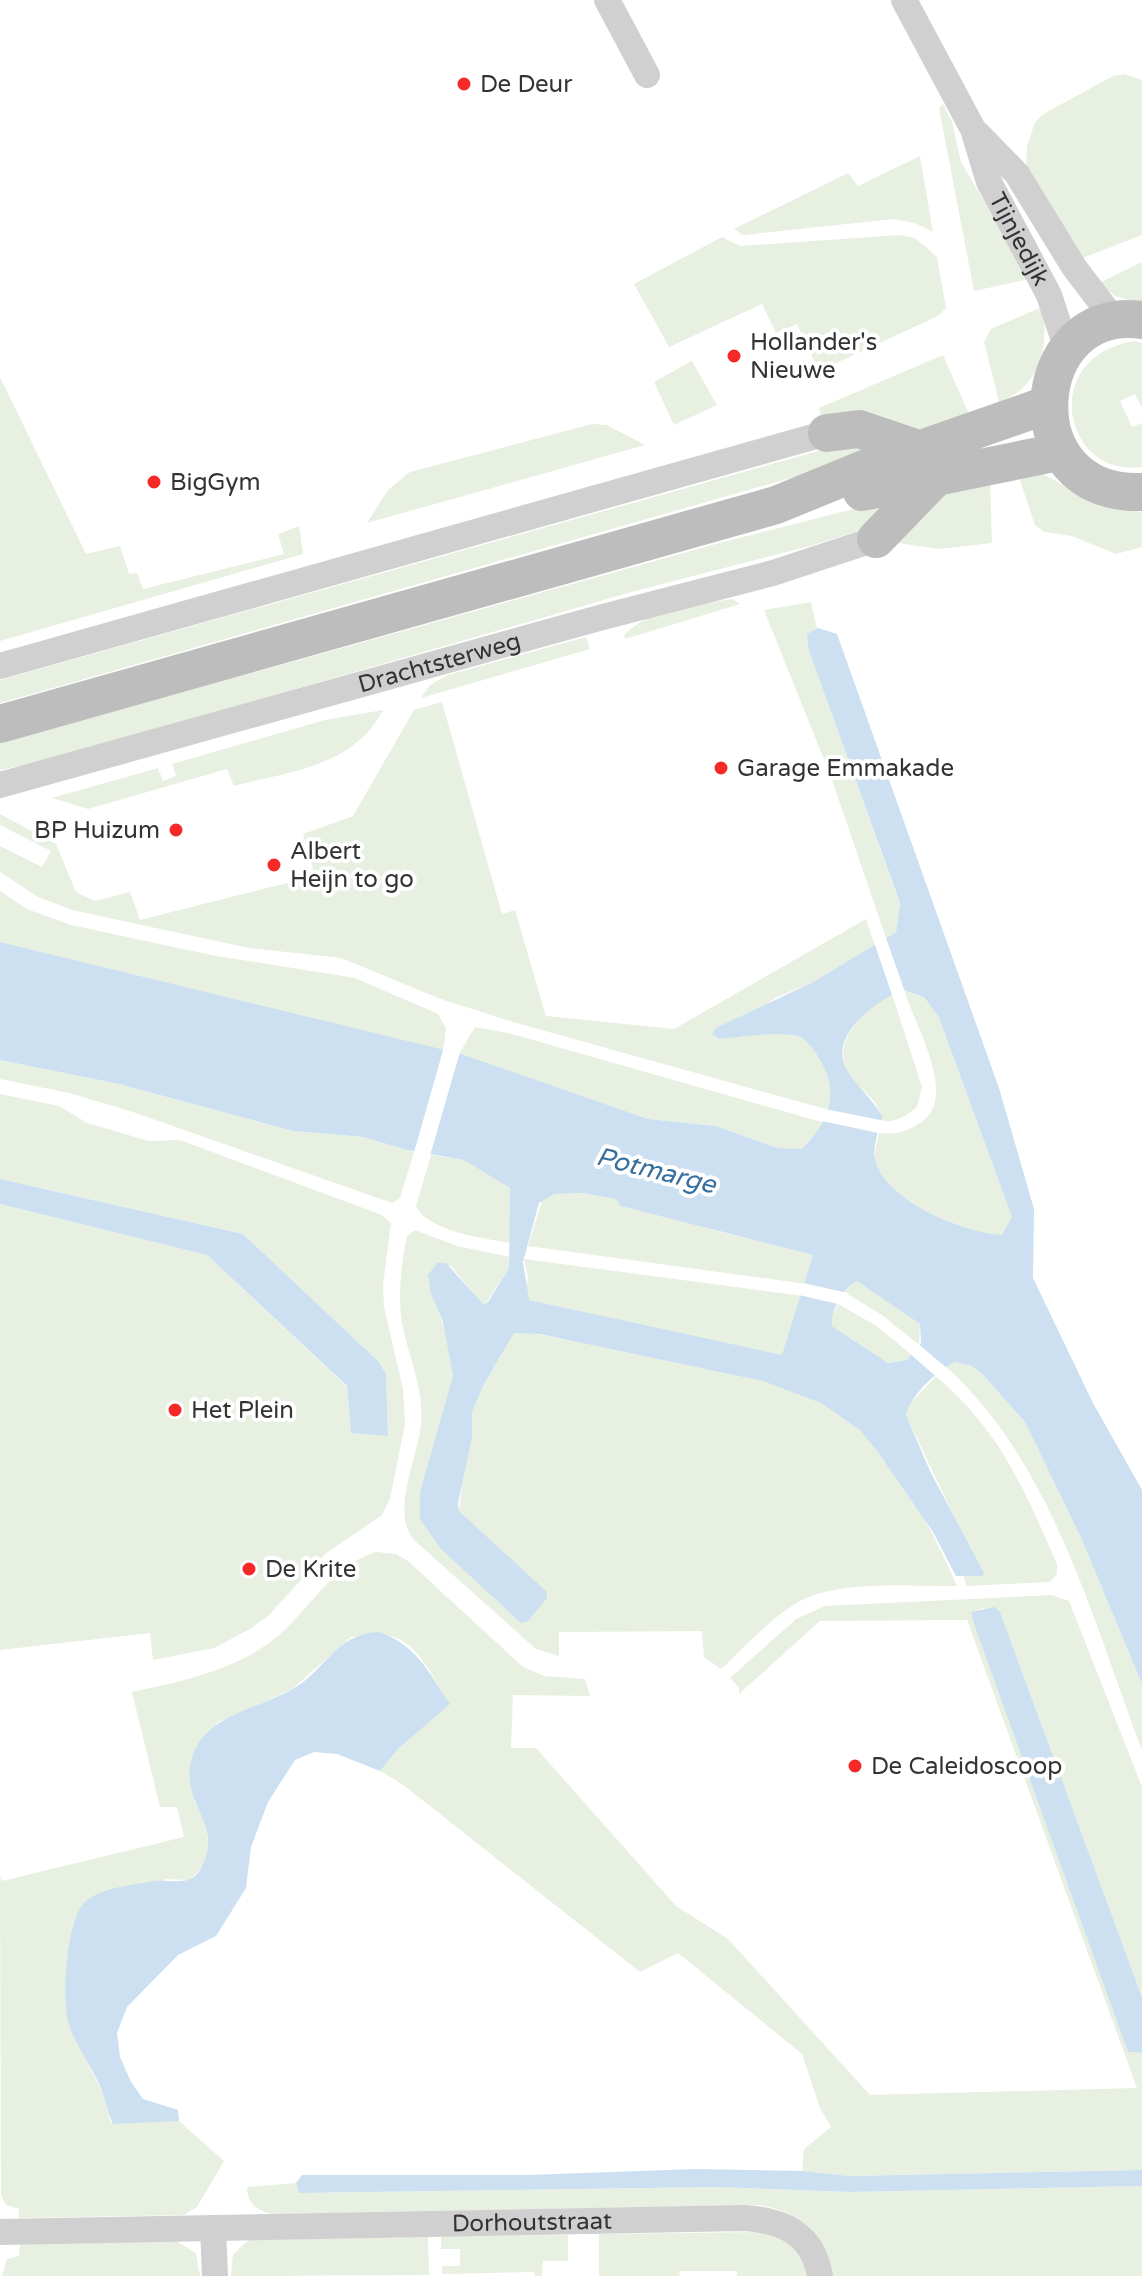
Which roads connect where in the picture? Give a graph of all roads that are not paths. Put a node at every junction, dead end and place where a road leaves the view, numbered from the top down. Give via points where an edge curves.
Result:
1 (607, 0) edge
2 (904, 0) edge
3 (647, 75) dead end
4 (973, 129) junction
5 (1129, 320) edge
6 (1067, 350) junction
7 (1047, 405) junction
8 (827, 433) joint
9 (1059, 452) junction
10 (929, 463) junction
11 (1142, 492) edge
12 (876, 539) joint
13 (0, 666) edge
14 (0, 724) edge
15 (0, 785) edge
16 (213, 2228) junction
17 (0, 2232) edge
18 (215, 2276) edge
19 (820, 2276) edge

1 - 3 street
2 - 4 street, Tijnjedijk
4 - 5 street, Tijnjedijk via 1017,174 1074,267
4 - 6 street, Tijnjedijk via 989,182 1049,295
5 - 6 main road via 1088,331
6 - 7 main road via 1052,376
7 - 9 main road
7 - 10 main road
8 - 10 main road via 859,429
8 - 13 street
9 - 10 main road
9 - 11 main road via 1099,486
10 - 12 main road
10 - 14 main road
12 - 15 street, Drachtsterweg via 773,573
16 - 17 street, Dorhoutstraat
16 - 18 street
16 - 19 street, Dorhoutstraat via 763,2219 795,2231 815,2256

